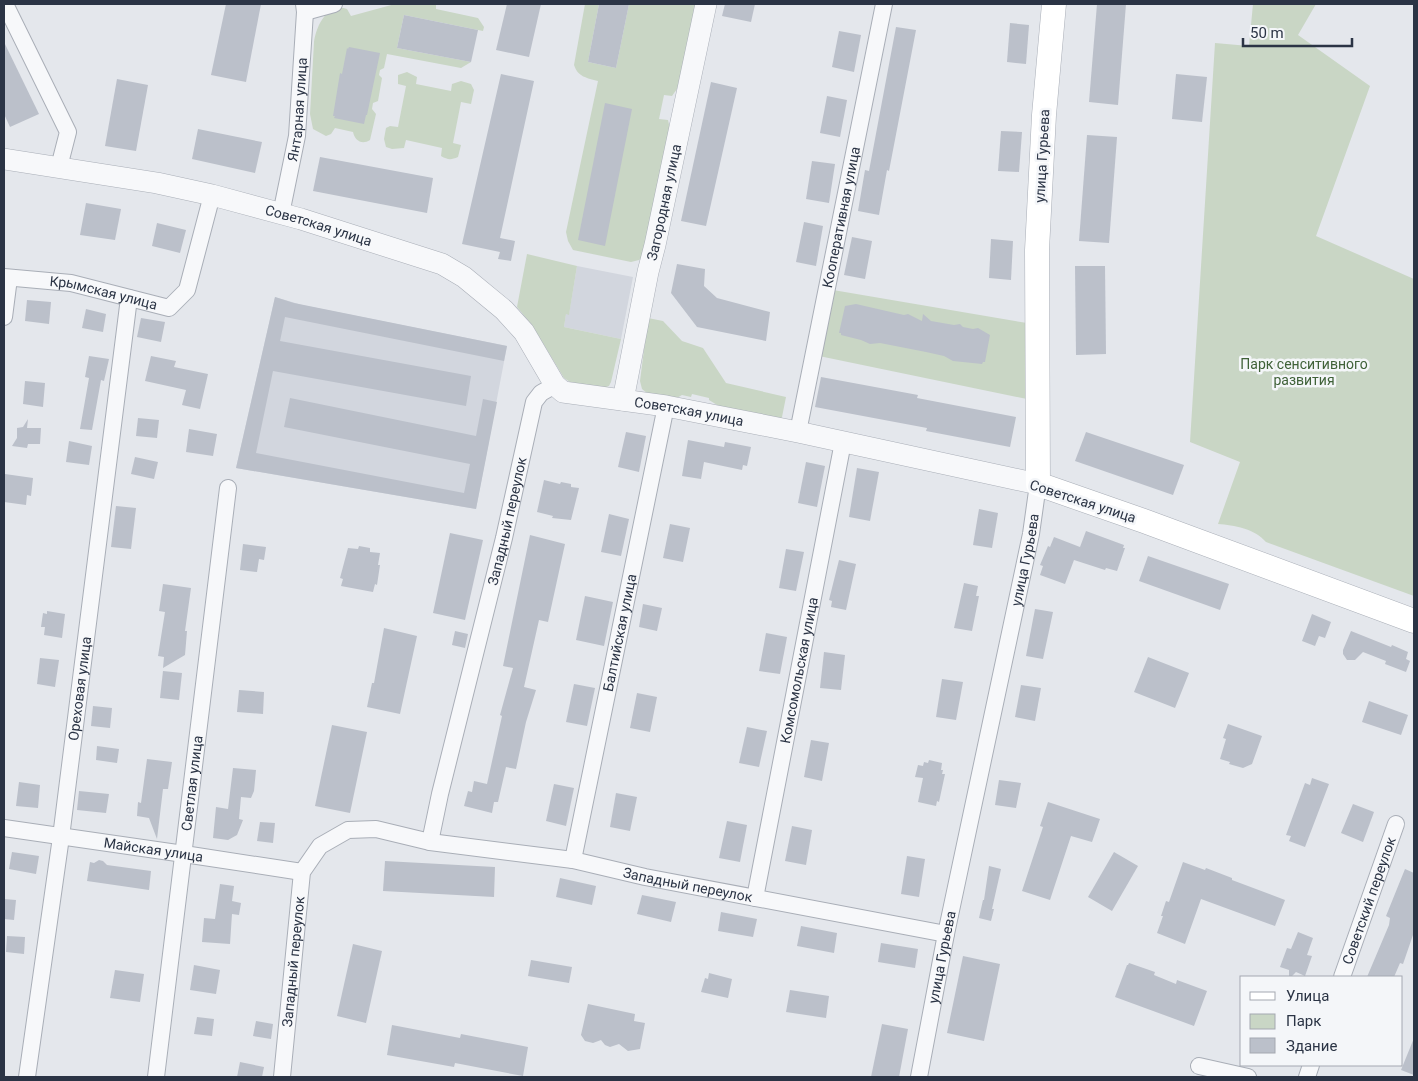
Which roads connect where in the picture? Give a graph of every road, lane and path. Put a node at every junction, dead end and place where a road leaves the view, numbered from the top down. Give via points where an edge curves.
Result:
1 (6, 4) edge
2 (334, 4) edge
3 (706, 4) edge
4 (884, 4) edge
5 (1054, 4) edge
6 (304, 8) edge
7 (4, 160) edge
8 (59, 167) junction
9 (212, 195) junction
10 (281, 214) junction
11 (6, 278) edge
12 (129, 298) junction
13 (4, 317) edge
14 (555, 385) junction
15 (623, 400) junction
16 (666, 406) junction
17 (798, 432) junction
18 (843, 442) junction
19 (1038, 484) junction
20 (228, 488) dead end
21 (1414, 621) edge
22 (1396, 824) dead end
23 (4, 828) edge
24 (62, 837) junction
25 (430, 842) junction
26 (184, 854) junction
27 (572, 860) junction
28 (302, 872) junction
29 (755, 898) junction
30 (946, 934) junction
31 (1342, 976) edge
32 (1200, 1066) dead end
33 (27, 1077) edge
34 (156, 1077) edge
35 (282, 1077) edge
36 (919, 1077) edge
37 (1248, 1077) edge

1 - 8 street via 68,132
2 - 6 street
3 - 15 street, Загородная улица
4 - 17 street, Кооперативная улица
5 - 19 main road, улица Гурьева via 1037,250
6 - 10 street, Янтарная улица via 298,136
7 - 8 street, Советская улица
8 - 9 street, Советская улица via 157,182
9 - 10 street, Советская улица
9 - 12 street, Крымская улица via 187,290 169,308
10 - 14 street, Советская улица via 442,264 464,277 504,310 524,332
11 - 12 street, Крымская улица via 71,283
11 - 13 street
12 - 24 street, Ореховая улица
14 - 15 street, Советская улица via 563,392
14 - 25 street, Западный переулок via 541,393 534,402
15 - 16 street, Советская улица
16 - 17 street, Советская улица
16 - 27 street, Балтийская улица
17 - 18 street, Советская улица
18 - 19 street, Советская улица
18 - 29 street, Комсомольская улица
19 - 21 main road, Советская улица
19 - 30 street, улица Гурьева via 1031,534
20 - 26 street, Светлая улица
22 - 31 street, Советский переулок
23 - 24 street, Майская улица
24 - 26 street, Майская улица
24 - 33 street, Ореховая улица
25 - 27 street, Западный переулок
25 - 28 street, Западный переулок via 376,830 348,830 320,846
26 - 28 street, Майская улица
26 - 34 street, Светлая улица
27 - 29 street, Западный переулок
28 - 35 street, Западный переулок
29 - 30 street, Западный переулок
30 - 36 street, улица Гурьева
32 - 37 street

